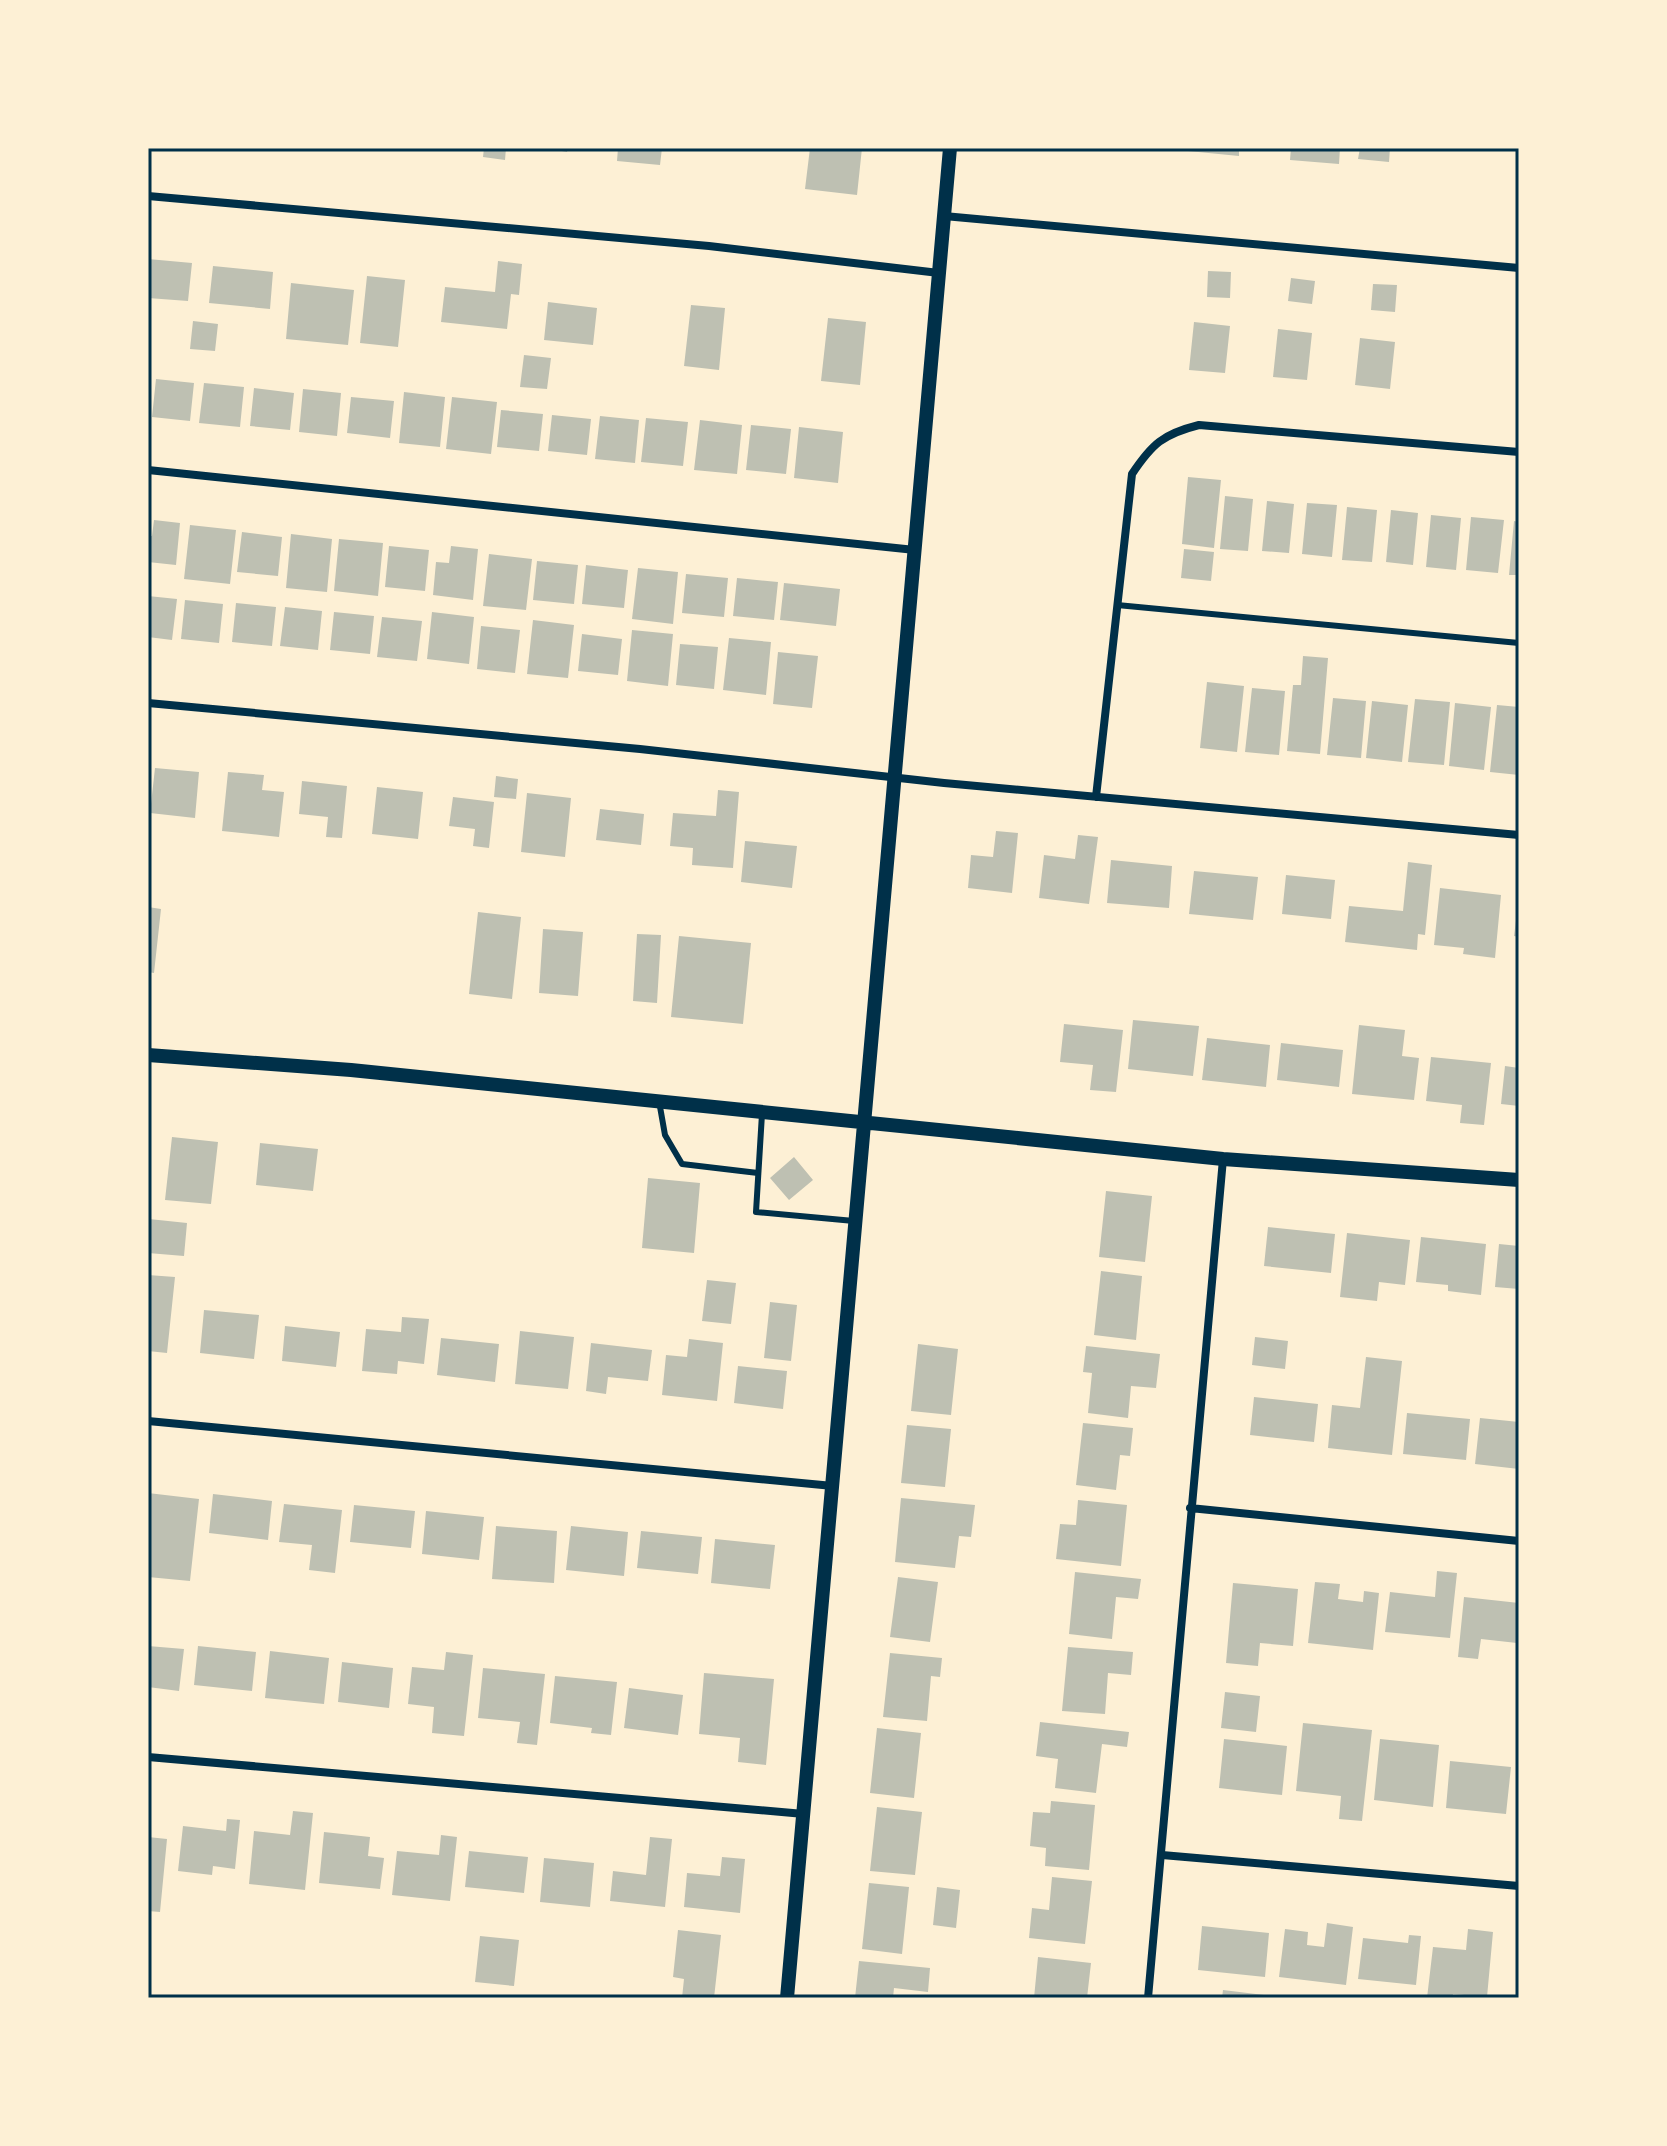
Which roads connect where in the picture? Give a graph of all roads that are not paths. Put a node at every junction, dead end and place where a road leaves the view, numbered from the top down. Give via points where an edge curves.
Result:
1 (950, 148) edge
2 (148, 196) edge
3 (944, 216) junction
4 (1519, 268) edge
5 (939, 273) junction
6 (1519, 452) edge
7 (148, 470) edge
8 (915, 550) junction
9 (1117, 605) junction
10 (1519, 643) edge
11 (148, 703) edge
12 (894, 777) junction
13 (1096, 797) junction
14 (1519, 835) edge
15 (148, 1055) edge
16 (659, 1100) junction
17 (763, 1110) junction
18 (865, 1122) junction
19 (1223, 1159) junction
20 (758, 1173) junction
21 (1519, 1180) edge
22 (856, 1221) junction
23 (148, 1421) edge
24 (833, 1486) junction
25 (1190, 1508) junction
26 (1519, 1541) edge
27 (148, 1757) edge
28 (804, 1814) junction
29 (1162, 1855) junction
30 (1519, 1886) edge
31 (787, 1998) edge
32 (1148, 1998) edge

1 - 3 street
2 - 5 street via 709,246
3 - 4 street
3 - 5 street
5 - 8 street
6 - 9 street via 1199,425 1178,431 1150,446 1132,474
7 - 8 street
8 - 12 street
9 - 10 lane
9 - 13 street
11 - 12 street
12 - 13 street
12 - 18 street
13 - 14 street
15 - 16 street
16 - 17 street
16 - 20 lane via 665,1135 682,1164
17 - 18 street
17 - 20 lane
18 - 19 street
18 - 22 street
19 - 21 street
19 - 25 street
20 - 22 lane via 756,1212
22 - 24 street
23 - 24 street
24 - 28 street
25 - 26 street
25 - 29 street
27 - 28 street
28 - 31 street
29 - 30 street
29 - 32 street

